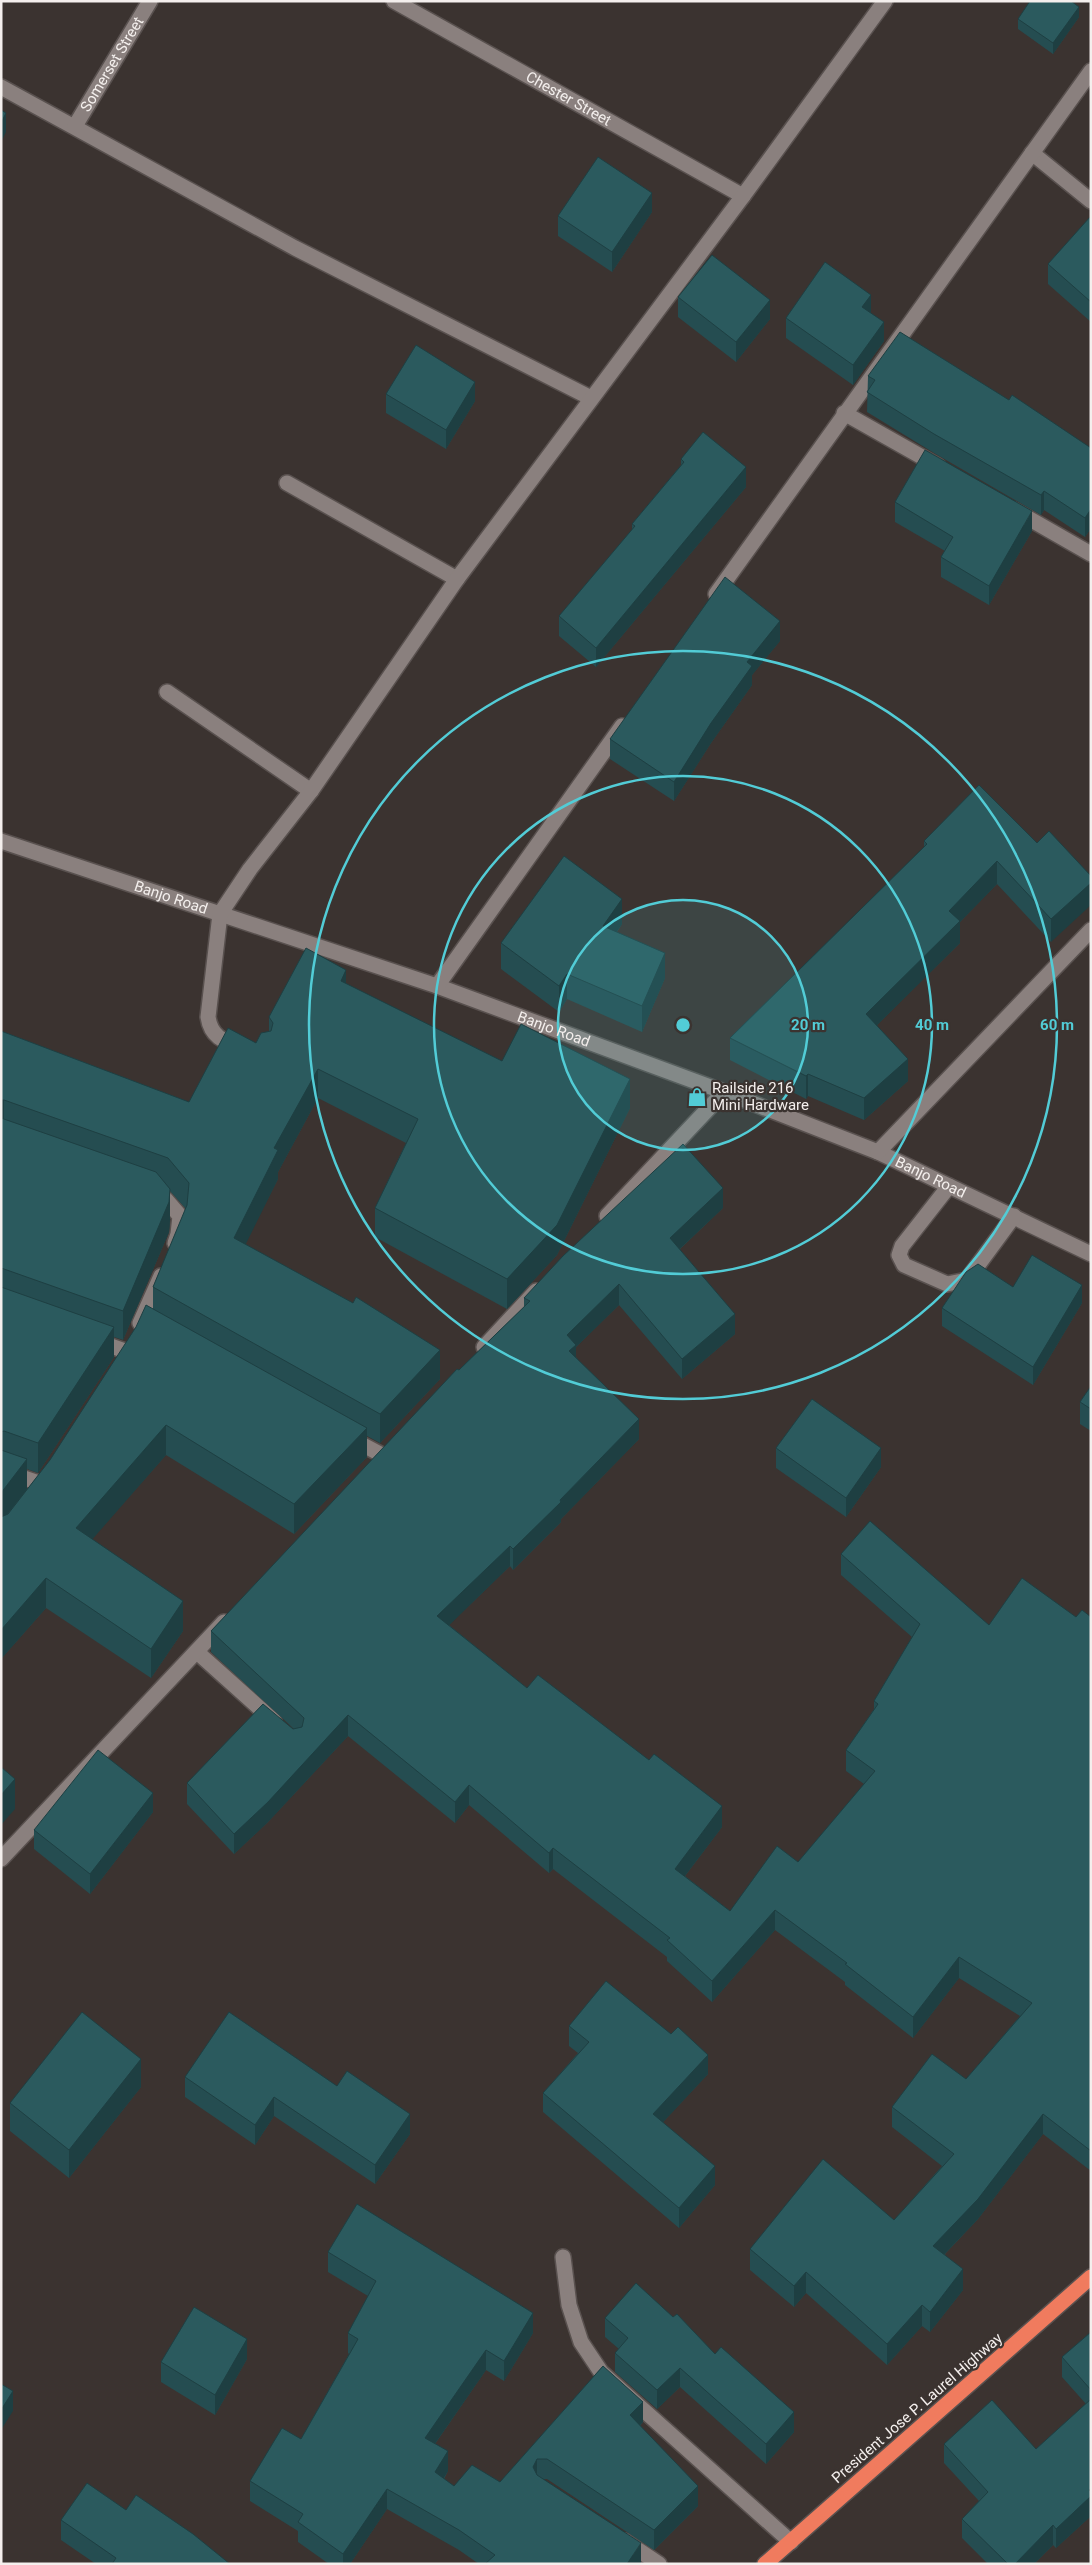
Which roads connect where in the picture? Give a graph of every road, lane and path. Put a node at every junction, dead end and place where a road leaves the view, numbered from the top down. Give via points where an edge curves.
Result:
1 (150, 1) edge
2 (394, 1) edge
3 (880, 3) edge
4 (1091, 72) edge
5 (1, 87) edge
6 (75, 126) junction
7 (1032, 153) junction
8 (743, 196) junction
9 (1091, 201) edge
10 (591, 398) junction
11 (844, 413) junction
12 (955, 476) edge
13 (286, 483) dead end
14 (997, 500) edge
15 (1091, 554) edge
16 (457, 579) junction
17 (707, 607) edge
18 (167, 692) dead end
19 (632, 712) edge
20 (311, 791) junction
21 (1, 841) edge
22 (220, 914) junction
23 (1091, 930) edge
24 (437, 986) junction
25 (256, 1051) edge
26 (724, 1092) junction
27 (878, 1152) junction
28 (949, 1186) junction
29 (142, 1188) edge
30 (1014, 1216) junction
31 (594, 1230) edge
32 (1091, 1254) edge
33 (546, 1281) edge
34 (83, 1336) edge
35 (128, 1352) junction
36 (471, 1361) edge
37 (118, 1368) edge
38 (339, 1432) edge
39 (395, 1441) edge
40 (53, 1468) edge
41 (1, 1470) edge
42 (42, 1484) junction
43 (30, 1500) edge
44 (238, 1608) edge
45 (197, 1652) junction
46 (288, 1734) edge
47 (1, 1859) edge
48 (563, 2258) dead end
49 (1091, 2277) edge
50 (609, 2531) edge
51 (791, 2542) junction
52 (659, 2564) edge
53 (765, 2564) edge

1 - 6 street, Somerset Street
2 - 8 street, Chester Street
3 - 8 street
4 - 7 street
5 - 6 street
6 - 10 street via 295,248
7 - 9 street
7 - 11 street
8 - 10 street
10 - 16 street
11 - 12 street
11 - 17 street
13 - 16 street
14 - 15 street
16 - 20 street
18 - 20 street
19 - 24 street
20 - 22 street via 250,869
21 - 22 street, Banjo Road
22 - 24 street, Banjo Road
22 - 25 street via 209,1026 220,1040
23 - 27 street
24 - 26 street, Banjo Road
26 - 27 street, Banjo Road
26 - 31 street
27 - 28 street, Banjo Road
28 - 30 street, Banjo Road
28 - 30 street via 902,1246 899,1255 904,1265 947,1284 967,1280
29 - 35 street via 161,1194 180,1216 178,1234 146,1324
30 - 32 street, Banjo Road
33 - 36 street
34 - 35 street
35 - 37 street
38 - 39 street via 378,1459
40 - 42 street
41 - 42 street
42 - 43 street
44 - 45 street
45 - 46 street
45 - 47 street
48 - 51 street via 570,2305 581,2342 601,2372
49 - 51 highway, President Jose P. Laurel Highway
50 - 52 street
51 - 53 highway, President Jose P. Laurel Highway

